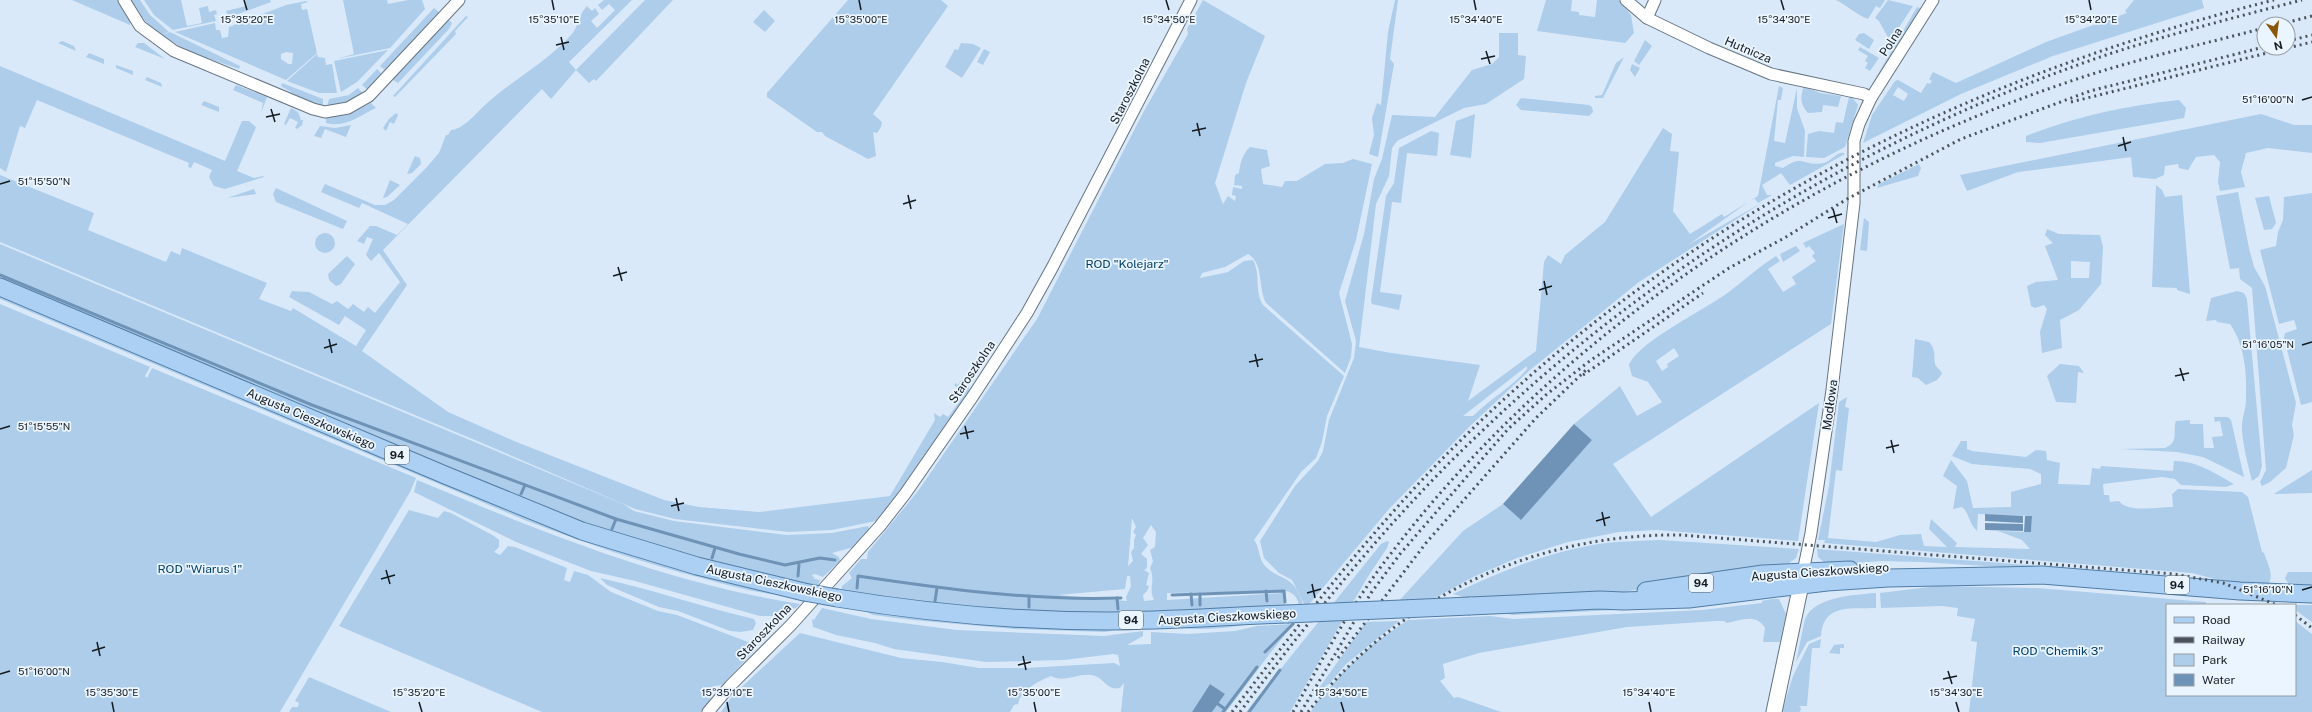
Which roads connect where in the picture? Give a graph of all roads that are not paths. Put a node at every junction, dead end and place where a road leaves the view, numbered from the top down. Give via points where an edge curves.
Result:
1 (124, 0) edge
2 (459, 0) edge
3 (1191, 0) edge
4 (1626, 0) edge
5 (1655, 0) edge
6 (1934, 0) edge
7 (1647, 18) junction
8 (1871, 98) junction
9 (0, 286) edge
10 (1802, 579) junction
11 (2312, 594) edge
12 (708, 712) edge
13 (1774, 712) edge

1 - 2 street via 140,26 174,51 325,112 348,108 369,96
3 - 12 street, Staroszkolna via 1052,268 977,390 880,526
4 - 7 street, Hutnicza
5 - 7 street
6 - 8 street, Polna
7 - 8 street, Hutnicza via 1771,74 1864,94
8 - 10 street, Modłowa via 1854,141 1854,203 1832,390
9 - 10 main road, Augusta Cieszkowskiego / 94, bridge via 582,531 697,566 837,598 918,611 1045,620 1148,620 1600,600 1689,599
10 - 11 main road, Augusta Cieszkowskiego / 94 via 2042,575 2240,591
10 - 13 street, Modłowa

